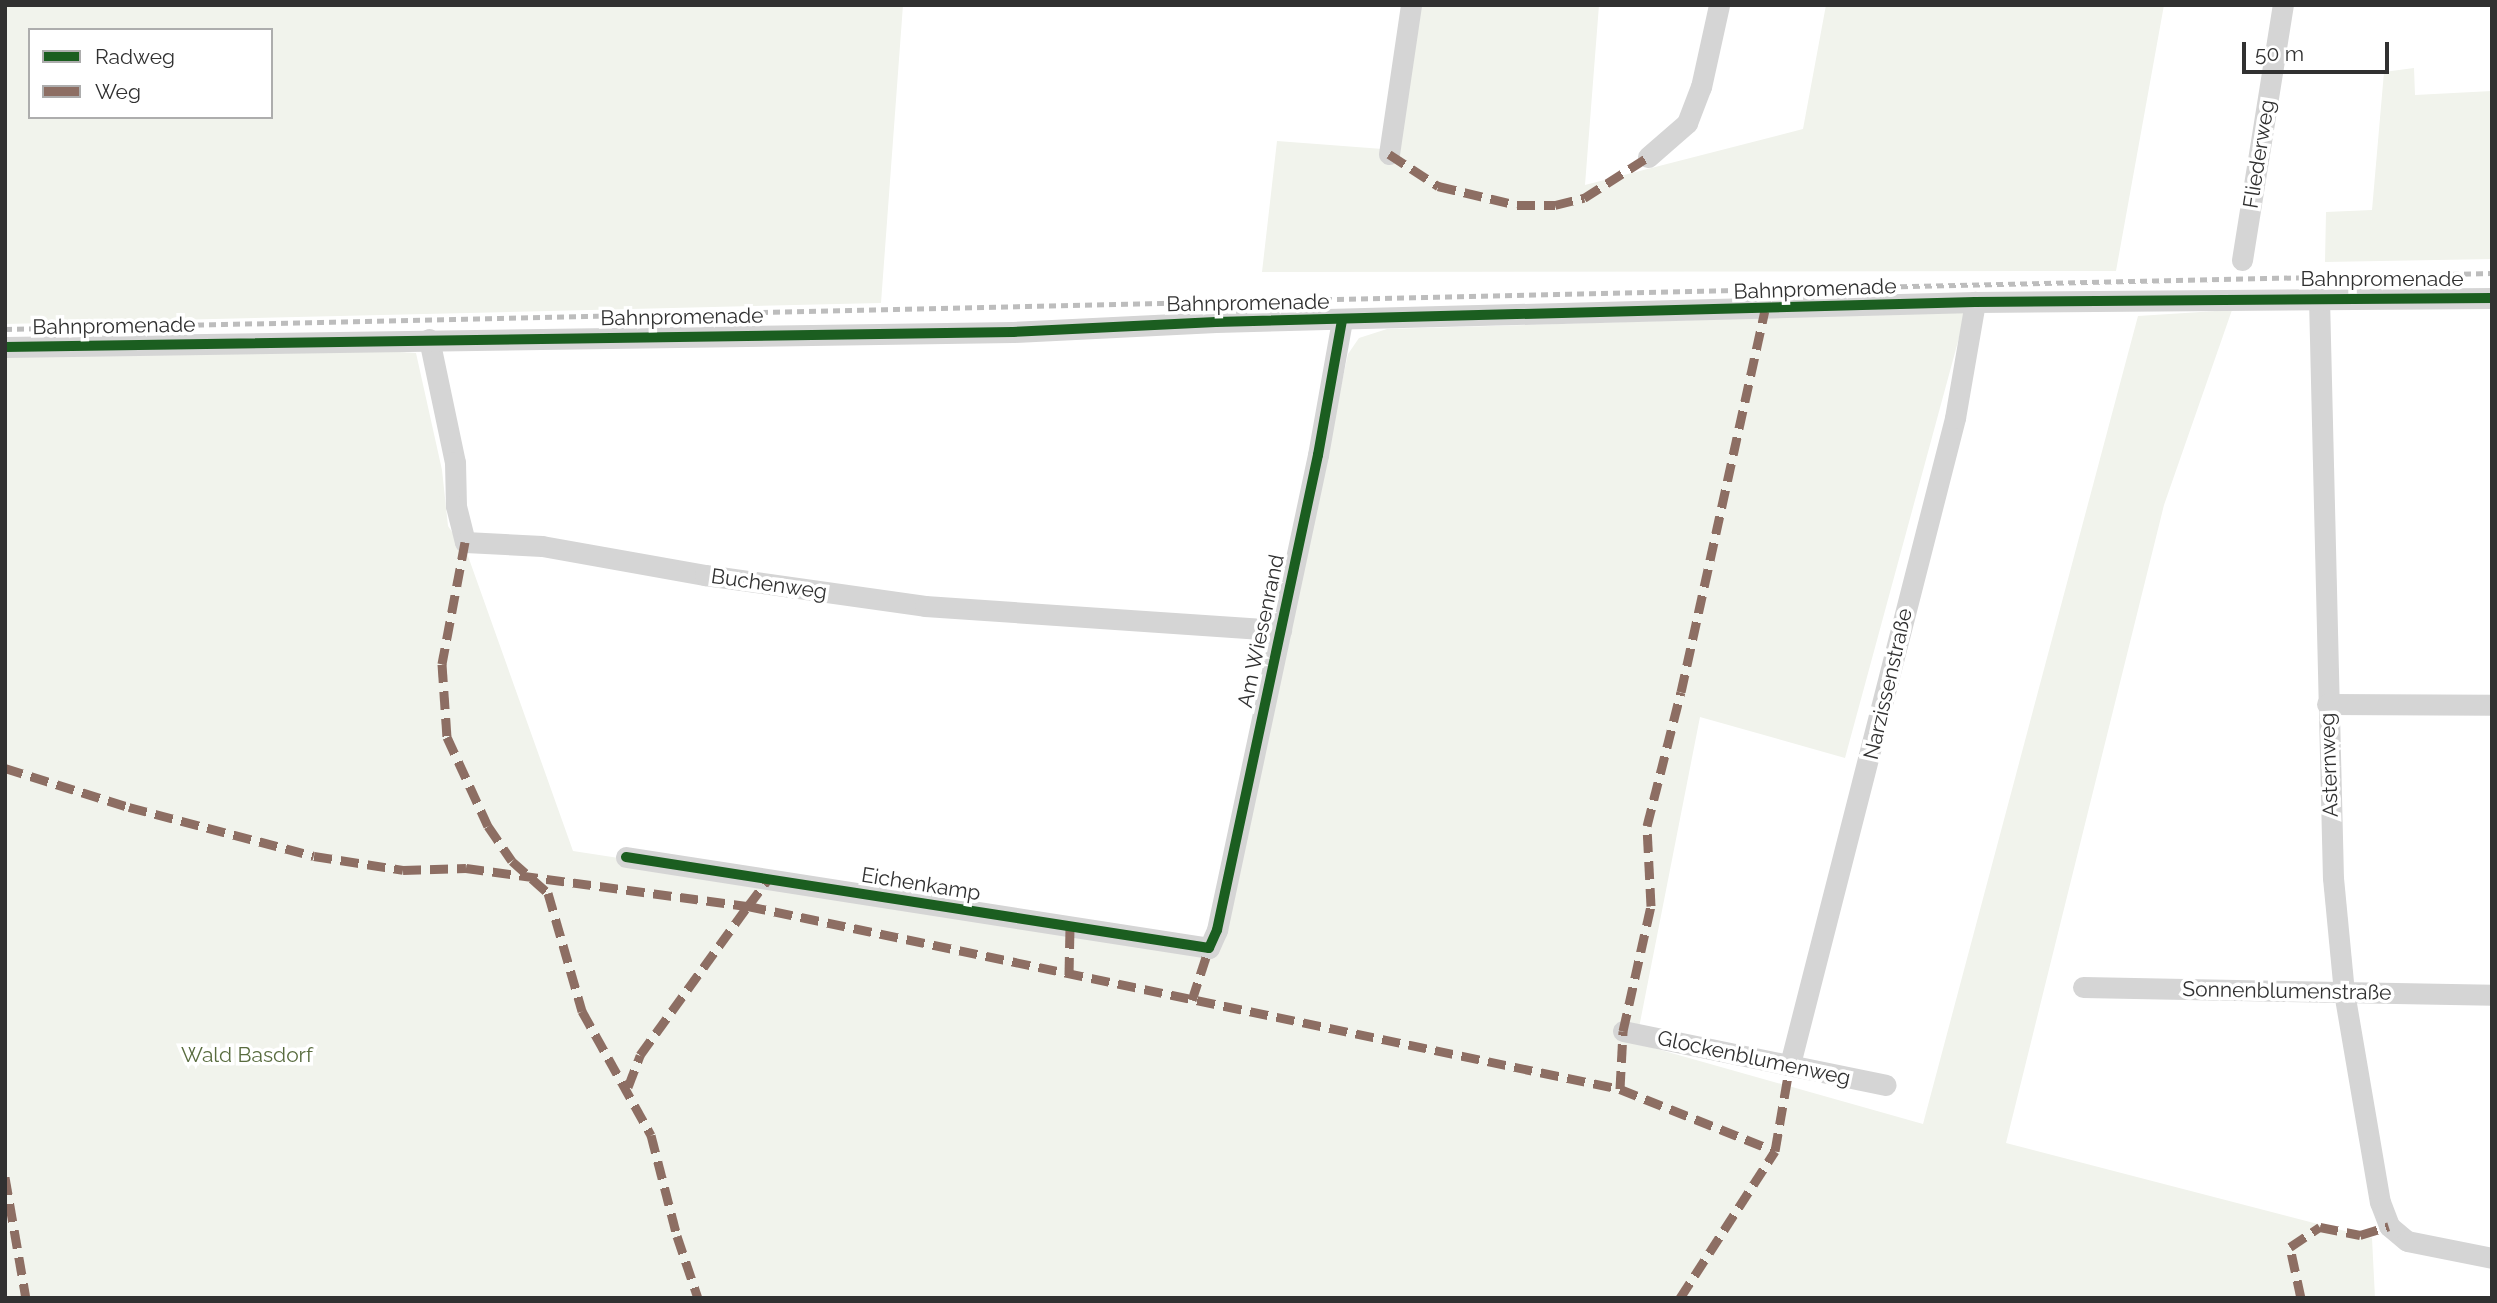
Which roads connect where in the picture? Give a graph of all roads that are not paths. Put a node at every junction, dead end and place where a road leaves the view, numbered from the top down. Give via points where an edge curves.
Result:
1 (1411, 5) edge
2 (1719, 5) edge
3 (2283, 5) edge
4 (1389, 154) dead end
5 (1648, 157) dead end
6 (2242, 260) dead end
7 (2319, 298) junction
8 (2492, 298) edge
9 (1975, 302) junction
10 (1342, 320) junction
11 (429, 339) junction
12 (5, 347) edge
13 (1281, 630) junction
14 (2327, 704) junction
15 (2492, 705) edge
16 (626, 857) dead end
17 (1209, 948) joint
18 (2083, 987) dead end
19 (2344, 992) junction
20 (2492, 995) edge
21 (1623, 1031) dead end
22 (1790, 1063) junction
23 (1885, 1085) dead end
24 (2492, 1258) edge

1 - 4 street
2 - 5 street via 1701,87 1686,123
3 - 6 street, Fliederweg
7 - 8 street, Bahnpromenade
7 - 9 street, Bahnpromenade
7 - 14 street, Asternweg
9 - 10 street, Bahnpromenade
9 - 22 street, Narzissenstraße via 1955,418
10 - 11 street, Bahnpromenade via 1013,332
10 - 13 street, Am Wiesenrand
11 - 12 street, Bahnpromenade
11 - 13 street, Buchenweg via 455,462 456,506 465,541 542,546 925,607
13 - 17 street, Am Wiesenrand via 1217,930
14 - 15 street
14 - 19 street, Asternweg via 2333,878
16 - 17 street, Eichenkamp
18 - 19 street, Sonnenblumenstraße
19 - 20 street, Sonnenblumenstraße
19 - 24 street, Asternweg via 2380,1202 2389,1226 2407,1241
21 - 22 street, Glockenblumenweg
22 - 23 street, Glockenblumenweg

